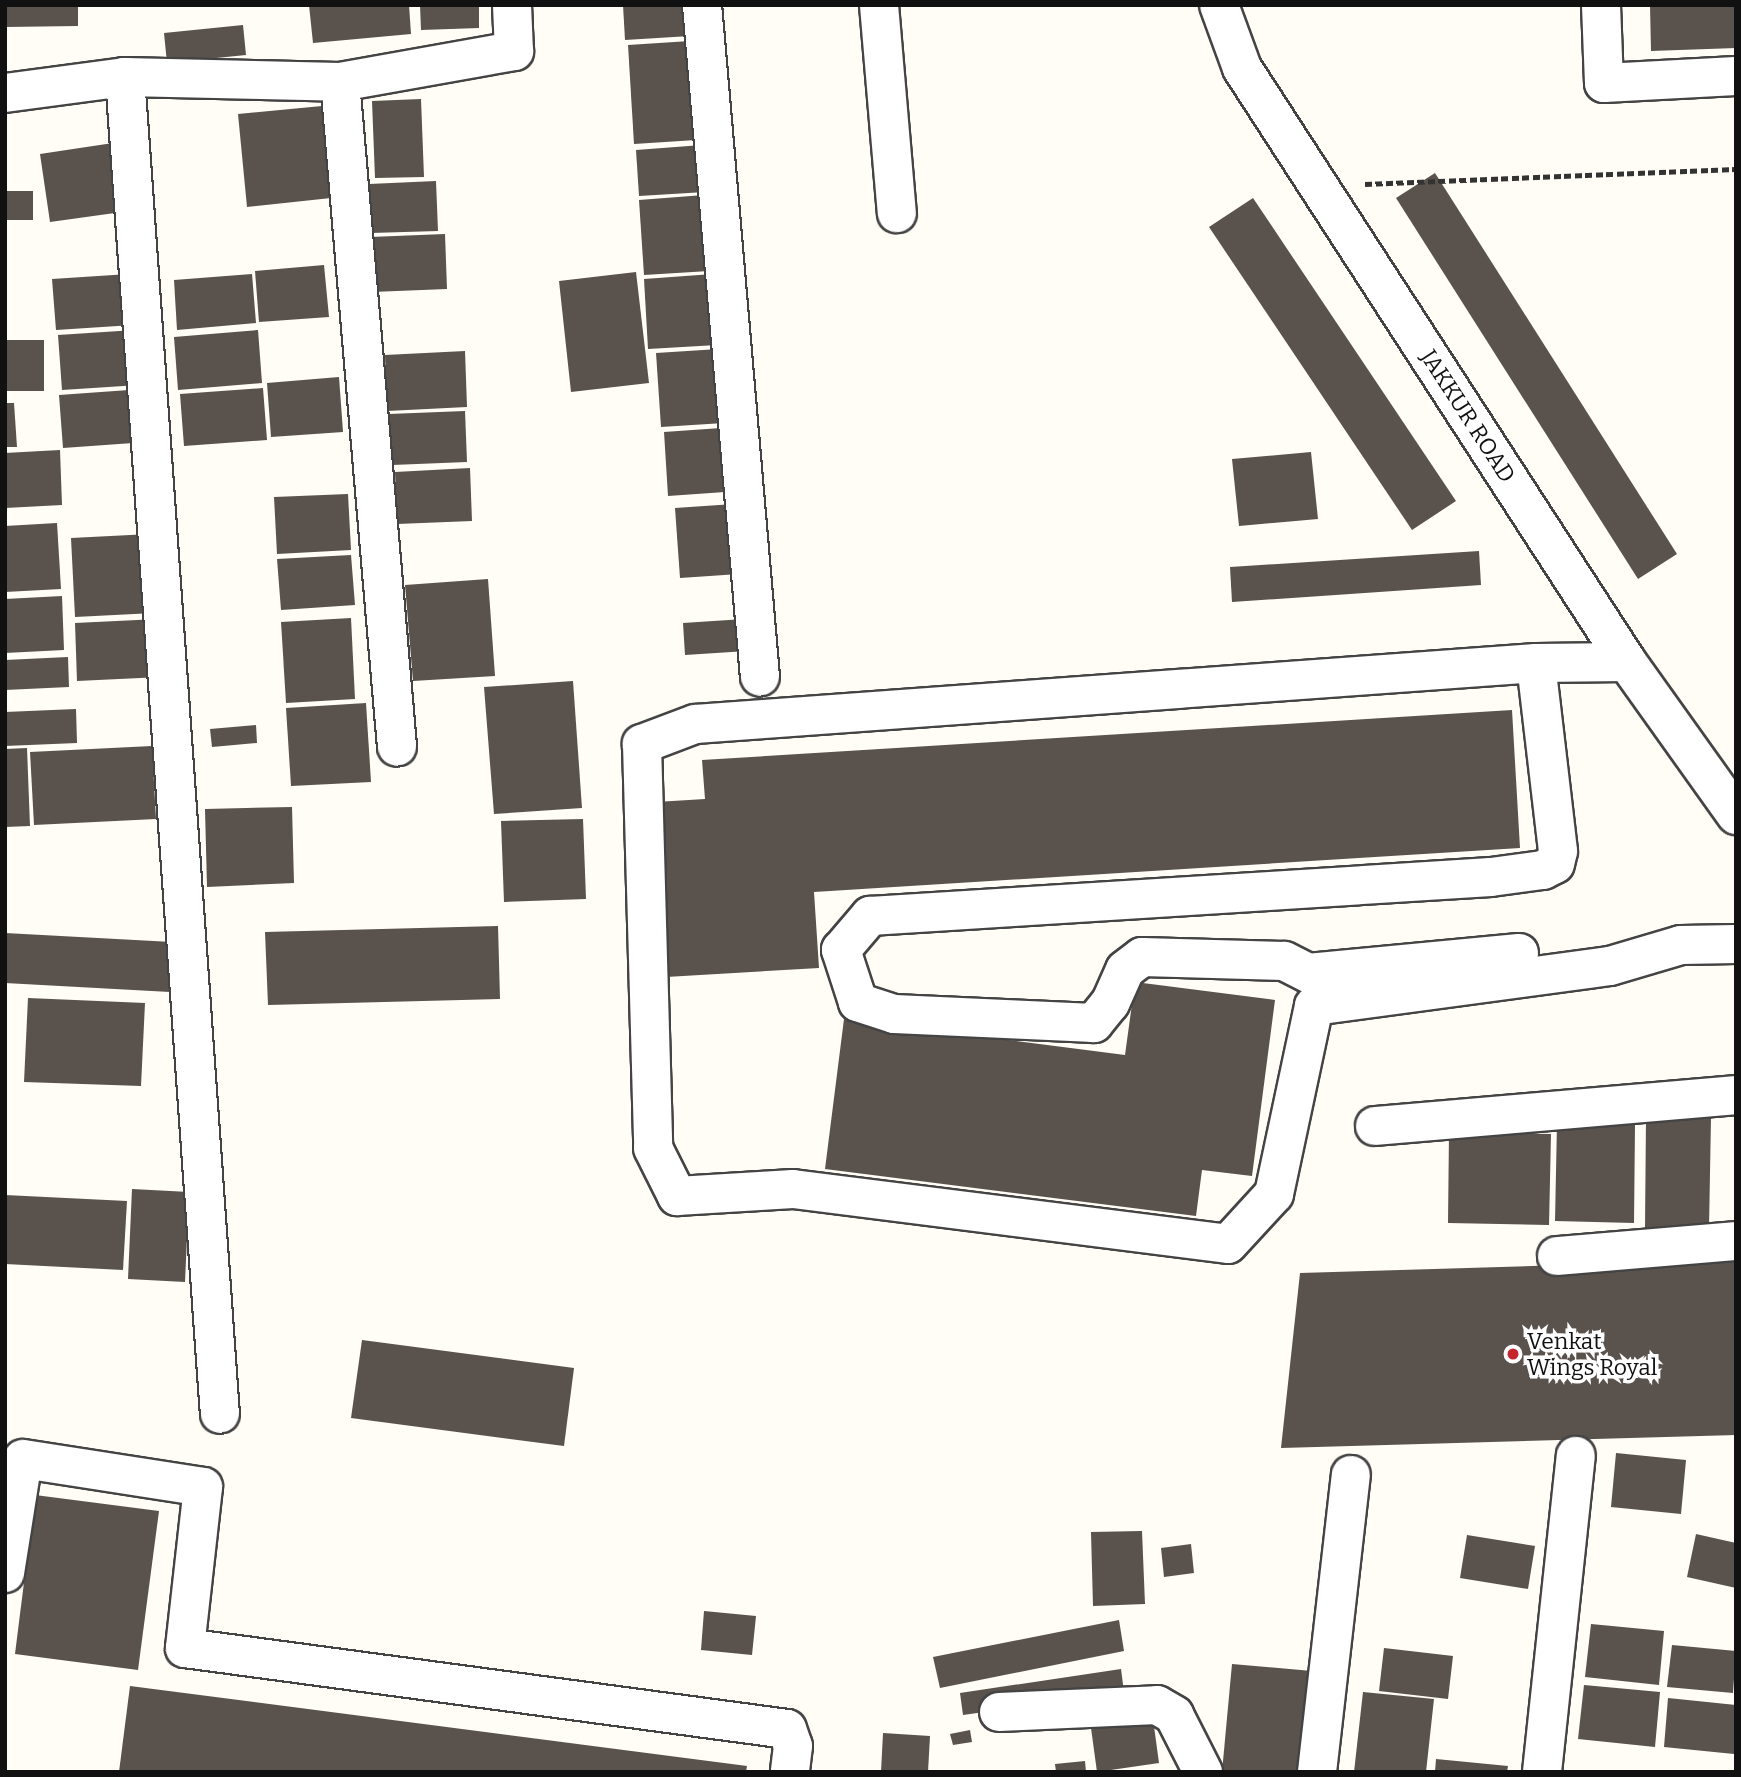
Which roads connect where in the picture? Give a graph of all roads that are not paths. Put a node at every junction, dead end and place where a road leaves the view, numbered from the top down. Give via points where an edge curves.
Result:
1 (512, 5) edge
2 (702, 5) edge
3 (879, 5) edge
4 (1219, 5) edge
5 (1601, 5) edge
6 (1736, 76) edge
7 (125, 77) junction
8 (340, 82) junction
9 (5, 93) edge
10 (897, 213) dead end
11 (1627, 662) junction
12 (1536, 663) junction
13 (760, 677) dead end
14 (397, 747) dead end
15 (1732, 802) edge
16 (1736, 944) edge
17 (1681, 945) junction
18 (1736, 1095) edge
19 (1375, 1126) dead end
20 (1736, 1241) edge
21 (1557, 1256) dead end
22 (220, 1414) dead end
23 (1576, 1456) dead end
24 (1351, 1475) dead end
25 (5, 1573) edge
26 (999, 1712) dead end
27 (790, 1772) edge
28 (1203, 1772) edge
29 (1317, 1772) edge
30 (1542, 1772) edge

1 - 8 street via 514,51
2 - 13 street
3 - 10 street
4 - 11 street, JAKKUR ROAD via 1242,68
5 - 6 street via 1604,83
7 - 8 street
7 - 9 street
7 - 22 street
8 - 14 street
11 - 12 street
11 - 15 street, JAKKUR ROAD
12 - 17 street via 1558,851 1555,864 1491,877 870,916 841,950 858,1002 894,1014 1094,1023 1110,1003 1125,970 1142,957 1284,961 1308,973 1594,946
12 - 17 street via 695,724 642,744 653,1147 677,1196 793,1188 1227,1244 1274,1194 1314,1006 1610,966
16 - 17 street
18 - 19 street
20 - 21 street
23 - 30 street
24 - 29 street
25 - 27 street via 23,1459 203,1487 185,1648 787,1729 793,1746
26 - 28 street via 1157,1705 1174,1715

